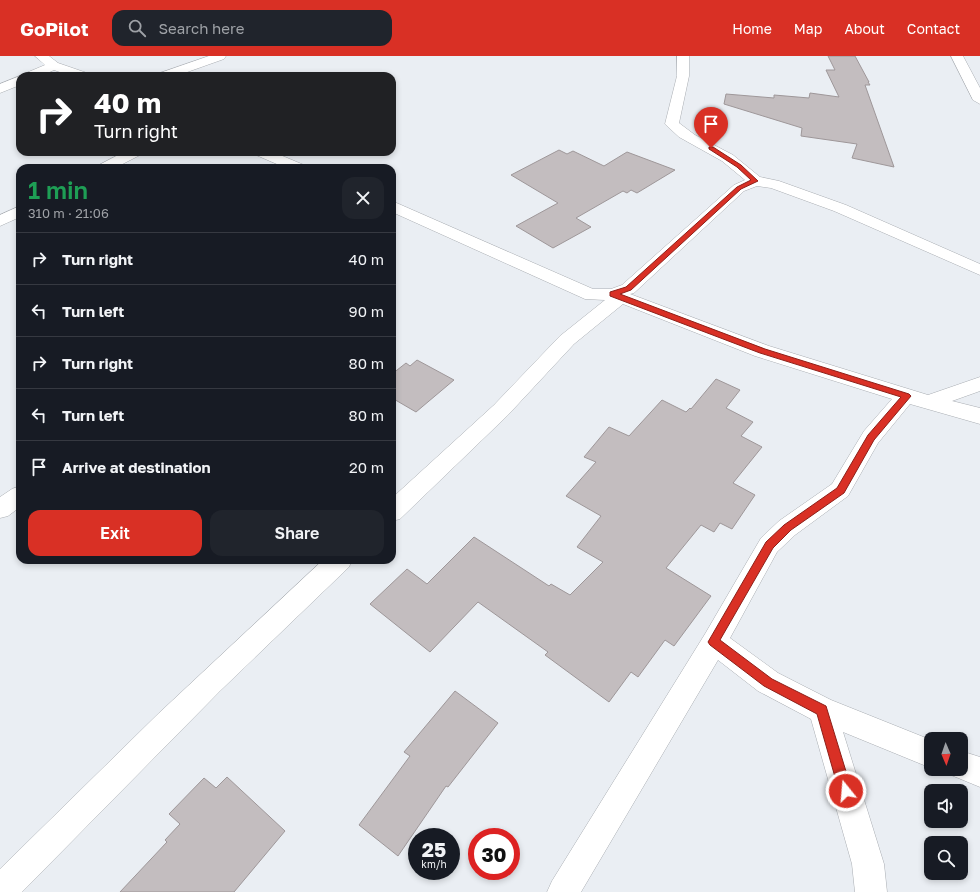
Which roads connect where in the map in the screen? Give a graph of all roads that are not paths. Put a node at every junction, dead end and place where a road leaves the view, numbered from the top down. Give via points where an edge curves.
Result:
1 (41, 56) edge
2 (220, 56) edge
3 (683, 56) edge
4 (957, 56) edge
5 (54, 66) junction
6 (40, 72) edge
7 (71, 72) edge
8 (175, 72) edge
9 (16, 82) edge
10 (0, 89) edge
11 (980, 100) edge
12 (127, 156) edge
13 (270, 156) edge
14 (112, 164) edge
15 (290, 164) edge
16 (755, 181) junction
17 (396, 208) edge
18 (16, 213) edge
19 (0, 221) edge
20 (980, 270) edge
21 (617, 295) junction
22 (980, 384) edge
23 (917, 399) junction
24 (980, 416) edge
25 (16, 498) edge
26 (396, 508) edge
27 (0, 509) edge
28 (336, 564) edge
29 (714, 642) junction
30 (822, 710) junction
31 (924, 751) edge
32 (968, 768) edge
33 (980, 772) edge
34 (0, 892) edge
35 (563, 892) edge
36 (871, 892) edge

1 - 5 street
2 - 8 street
3 - 16 street via 683,76 672,124 679,132 723,155
4 - 11 street
5 - 6 street
5 - 7 street
9 - 10 street
12 - 14 street
13 - 15 street
16 - 20 street via 774,184 840,208
16 - 21 street via 739,188 628,289
17 - 21 street via 574,289 591,294
18 - 19 street
21 - 23 street via 762,351
21 - 26 street via 567,340 501,410
22 - 23 street
23 - 24 street
23 - 29 street via 871,437 840,490 769,545
25 - 27 street
28 - 34 street via 162,727
29 - 30 street via 768,682
29 - 35 street
30 - 31 street
30 - 36 street via 868,864
32 - 33 street

